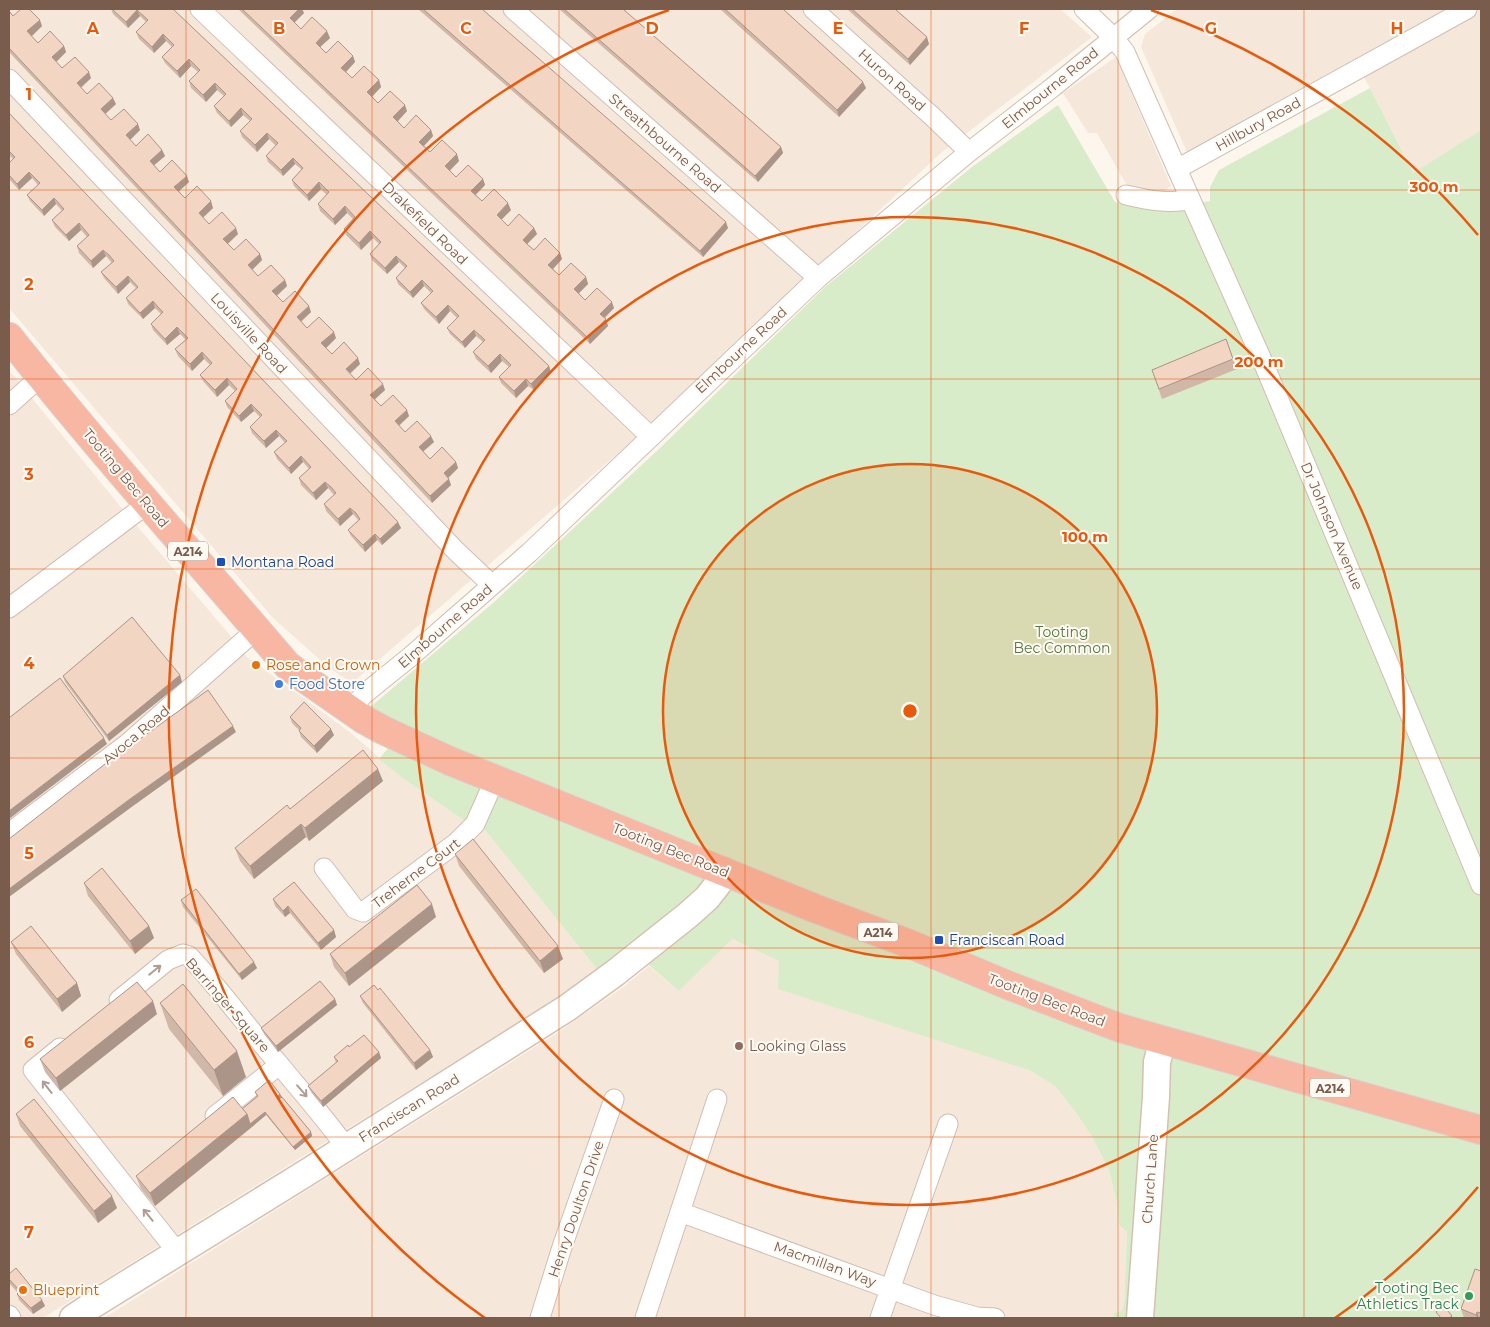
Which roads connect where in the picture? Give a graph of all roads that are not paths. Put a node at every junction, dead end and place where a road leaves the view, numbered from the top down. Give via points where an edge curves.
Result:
1 (200, 9) edge
2 (513, 9) edge
3 (813, 9) edge
4 (1084, 9) edge
5 (1149, 9) edge
6 (1467, 9) edge
7 (1113, 37) junction
8 (9, 79) edge
9 (969, 152) junction
10 (1177, 169) junction
11 (1126, 195) dead end
12 (1190, 200) junction
13 (818, 278) junction
14 (9, 337) edge
15 (40, 377) junction
16 (9, 405) edge
17 (650, 436) junction
18 (147, 504) junction
19 (492, 585) junction
20 (9, 608) edge
21 (257, 630) junction
22 (351, 710) junction
23 (495, 779) junction
24 (9, 833) edge
25 (324, 868) dead end
26 (724, 871) junction
27 (1481, 885) edge
28 (108, 1009) edge
29 (70, 1039) edge
30 (1163, 1040) junction
31 (278, 1064) junction
32 (614, 1099) dead end
33 (717, 1099) dead end
34 (948, 1124) dead end
35 (203, 1126) edge
36 (1481, 1130) edge
37 (346, 1147) junction
38 (142, 1175) edge
39 (127, 1188) junction
40 (680, 1212) junction
41 (178, 1253) junction
42 (891, 1288) junction
43 (9, 1315) edge
44 (12, 1318) edge
45 (73, 1318) edge
46 (540, 1318) edge
47 (645, 1318) edge
48 (880, 1318) edge
49 (994, 1318) edge
50 (1140, 1318) edge

1 - 17 street, Drakefield Road
2 - 13 street, Streathbourne Road
3 - 9 street, Huron Road
4 - 7 street
5 - 7 street, Elmbourne Road
6 - 10 street, Hillbury Road
7 - 9 street, Elmbourne Road
7 - 10 street via 1125,52
8 - 19 street, Louisville Road via 442,537
9 - 13 street, Elmbourne Road
10 - 12 street, Dr Johnson Avenue
11 - 12 street via 1152,201
12 - 27 street, Dr Johnson Avenue via 1264,362
13 - 17 street, Elmbourne Road
14 - 15 highway, Tooting Bec Road / A214
15 - 16 street
15 - 18 highway, Tooting Bec Road / A214
17 - 19 street, Elmbourne Road
18 - 20 street
18 - 21 highway, Tooting Bec Road / A214
19 - 22 street, Elmbourne Road via 410,658 363,694
21 - 22 highway, Tooting Bec Road / A214 via 288,665
21 - 24 street, Avoca Road via 128,744
22 - 23 highway, Tooting Bec Road / A214 via 394,736
23 - 25 street, Treherne Court via 475,824 456,843 363,912 355,908
23 - 26 highway, Tooting Bec Road / A214
26 - 30 highway, Tooting Bec Road / A214 via 1010,986 1120,1028
26 - 37 street, Franciscan Road via 718,884 688,915 615,973 567,1008
28 -> 31 street, Barringer Square via 168,960 183,954 196,964
39 -> 29 street via 33,1070
30 - 36 highway, Tooting Bec Road / A214
30 - 50 street, Church Lane via 1157,1062
31 - 35 street, Barringer Square
31 -> 37 street, Barringer Square
32 - 46 street, Henry Doulton Drive
33 - 40 street
34 - 42 street, Macmillan Way
37 - 41 street, Franciscan Road
38 - 39 street
41 -> 39 street
40 - 42 street, Macmillan Way
40 - 47 street
41 - 45 street, Franciscan Road
42 - 48 street
42 - 49 street via 934,1305
43 - 44 street

